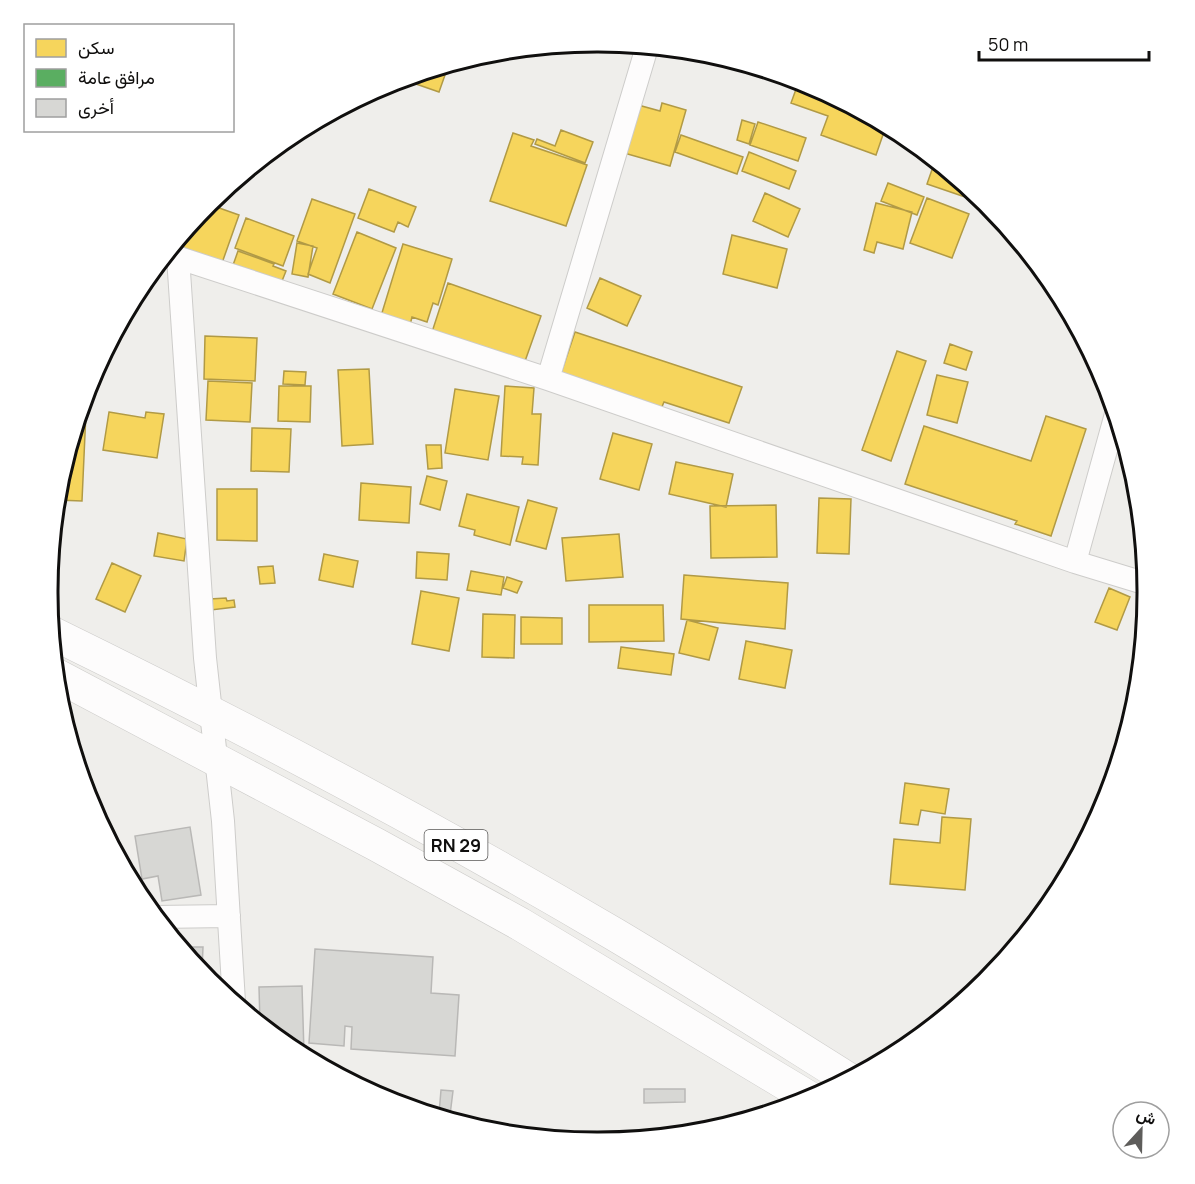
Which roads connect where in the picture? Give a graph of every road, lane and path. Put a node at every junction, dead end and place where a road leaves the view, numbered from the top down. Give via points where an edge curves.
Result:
1 (644, 55) edge
2 (175, 256) edge
3 (172, 260) edge
4 (548, 379) junction
5 (1112, 430) edge
6 (1075, 562) junction
7 (1137, 581) edge
8 (60, 637) edge
9 (66, 680) edge
10 (210, 712) junction
11 (217, 760) junction
12 (230, 916) junction
13 (167, 917) edge
14 (233, 990) edge
15 (840, 1074) edge
16 (799, 1092) edge

1 - 4 street
2 - 4 street
3 - 10 street
4 - 6 street
5 - 6 street
6 - 7 street
8 - 10 highway, RN 29
9 - 11 highway, RN 29
10 - 11 street
10 - 15 highway, RN 29 via 614,934
11 - 12 street
11 - 16 highway, RN 29 via 520,924
12 - 13 street
12 - 14 street

